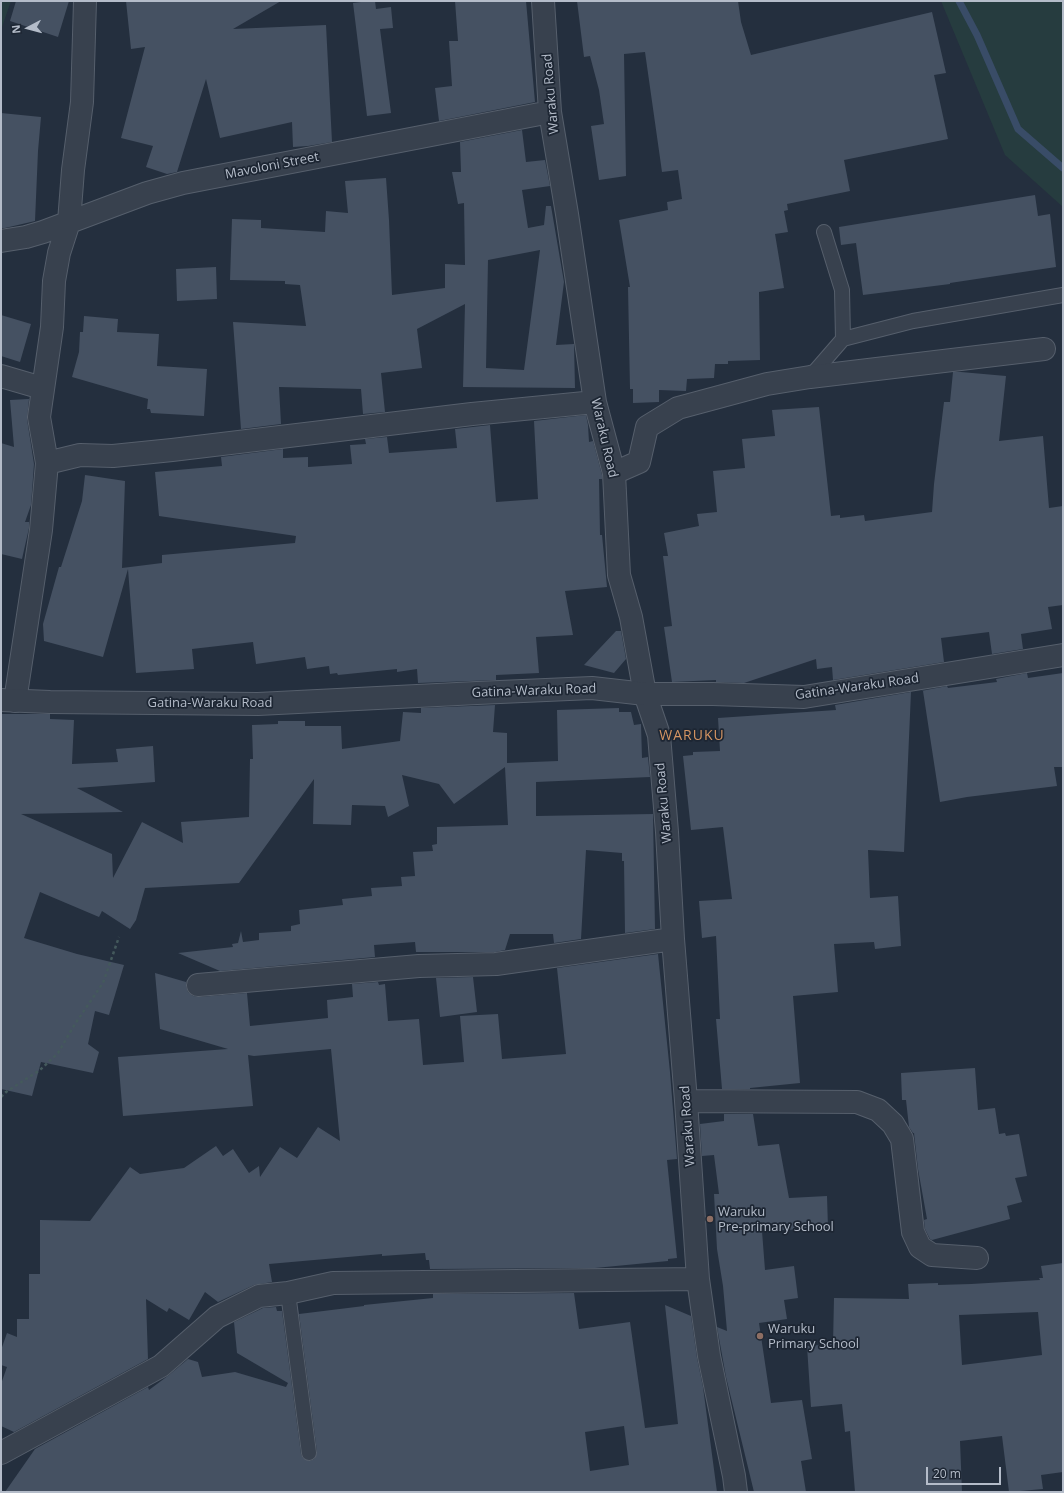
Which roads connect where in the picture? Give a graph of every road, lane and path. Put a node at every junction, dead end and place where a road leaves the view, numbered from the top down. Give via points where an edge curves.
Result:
1 (85, 1) edge
2 (543, 1) edge
3 (550, 112) junction
4 (69, 222) junction
5 (824, 232) dead end
6 (1, 241) edge
7 (1063, 295) edge
8 (843, 339) junction
9 (1044, 349) dead end
10 (1, 376) edge
11 (810, 377) junction
12 (42, 388) junction
13 (595, 402) junction
14 (47, 464) junction
15 (614, 473) junction
16 (1063, 655) edge
17 (645, 694) junction
18 (8, 700) edge
19 (119, 937) dead end
20 (673, 940) junction
21 (198, 985) dead end
22 (1, 1097) edge
23 (686, 1101) junction
24 (977, 1258) dead end
25 (698, 1279) junction
26 (288, 1293) junction
27 (309, 1452) dead end
28 (1, 1453) edge
29 (736, 1492) edge

1 - 4 street via 82,102
2 - 3 street, Waraku Road
3 - 4 street, Mavoloni Street via 183,183 147,193
3 - 13 street, Waraku Road
4 - 6 street, Mavoloni Street via 26,237
4 - 12 street via 59,253 54,281 52,327
5 - 8 lane via 842,290
7 - 8 lane via 913,320
8 - 11 lane
9 - 11 street
10 - 12 street
11 - 15 street via 767,384 678,408 647,427 639,462
12 - 14 street via 39,417
13 - 14 street via 113,456 80,454
13 - 15 street, Waraku Road
14 - 18 street via 41,530
15 - 17 street, Waraku Road via 619,576 631,617
16 - 17 street, Gatina-Waraku Road via 804,697
17 - 18 street, Gatina-Waraku Road via 592,688 258,704
17 - 20 street, Waraku Road via 659,735
19 - 22 path via 103,983 58,1053 40,1070
20 - 21 street via 496,964 419,966
20 - 23 street, Waraku Road
23 - 24 street via 857,1102 878,1110 894,1124 902,1139 913,1232 920,1247 932,1255
23 - 25 street, Waraku Road
25 - 26 street via 333,1283
25 - 29 street, Waraku Road via 709,1356
26 - 27 lane
26 - 28 street via 259,1296 217,1317 161,1366

